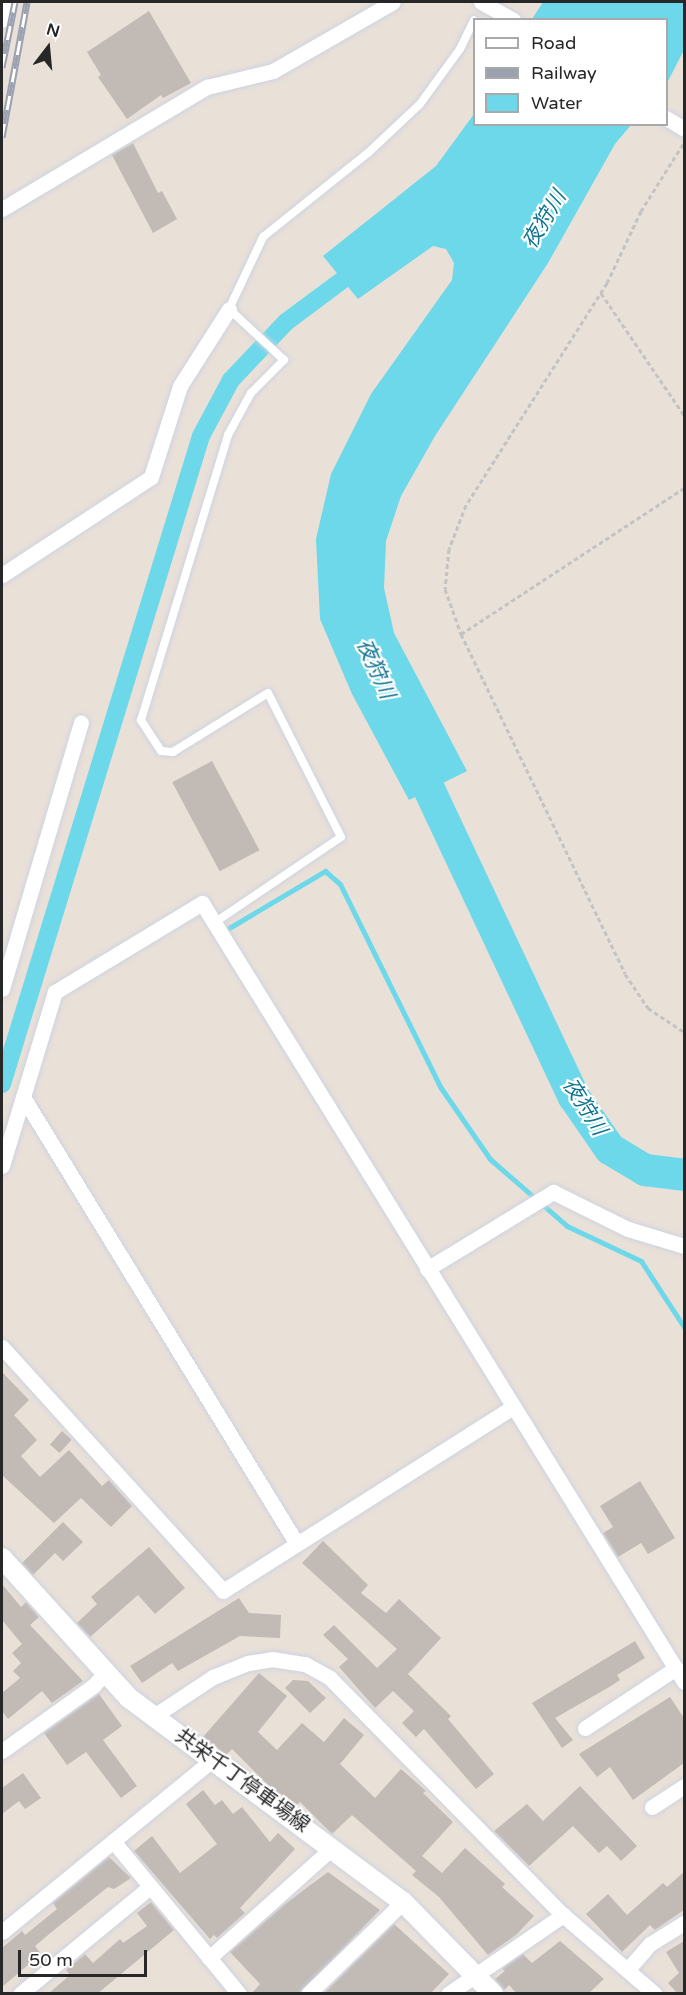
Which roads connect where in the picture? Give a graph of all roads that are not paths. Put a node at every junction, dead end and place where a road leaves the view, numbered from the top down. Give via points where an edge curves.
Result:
1 (5, 2) edge
2 (393, 2) edge
3 (482, 2) edge
4 (476, 18) edge
5 (510, 18) edge
6 (2, 20) edge
7 (473, 24) edge
8 (668, 119) edge
9 (684, 129) edge
10 (2, 209) edge
11 (229, 309) junction
12 (2, 575) edge
13 (81, 722) dead end
14 (214, 923) junction
15 (2, 989) edge
16 (22, 1097) junction
17 (2, 1166) edge
18 (684, 1246) edge
19 (427, 1269) junction
20 (2, 1347) edge
21 (513, 1407) junction
22 (297, 1544) junction
23 (2, 1558) edge
24 (675, 1668) junction
25 (106, 1672) junction
26 (684, 1682) edge
27 (154, 1716) junction
28 (585, 1728) dead end
29 (2, 1751) edge
30 (211, 1761) junction
31 (684, 1786) edge
32 (652, 1807) dead end
33 (113, 1841) junction
34 (332, 1848) junction
35 (150, 1887) junction
36 (403, 1902) junction
37 (563, 1915) junction
38 (684, 1923) edge
39 (2, 1932) edge
40 (209, 1958) junction
41 (629, 1968) junction
42 (476, 1974) junction
43 (20, 1994) edge
44 (239, 1994) edge
45 (308, 1994) edge
46 (448, 1994) edge
47 (493, 1994) edge
48 (655, 1994) edge

1 - 6 street
2 - 10 street via 273,71 207,87
3 - 4 lane
3 - 5 street
7 - 11 lane via 460,50 420,104 368,153 263,237
8 - 9 street
11 - 12 street via 180,387 151,477
11 - 14 lane via 284,360 252,393 228,435 141,720 161,751 173,752 268,693 341,837
13 - 15 street
14 - 16 street via 202,903 55,992
14 - 19 street
16 - 17 street
16 - 22 street
18 - 19 street via 628,1229 553,1192
19 - 21 street
20 - 22 street via 223,1591
21 - 22 street
21 - 24 street
23 - 25 main road, 共栄千丁停車場線
24 - 26 street
24 - 28 street
25 - 27 main road, 共栄千丁停車場線 via 129,1698
25 - 29 street via 93,1686
27 - 30 main road, 共栄千丁停車場線
27 - 37 street via 203,1682 248,1663 272,1659 305,1665 330,1678
30 - 33 street
30 - 34 main road, 共栄千丁停車場線
31 - 32 street
33 - 35 street
33 - 39 street
34 - 36 main road, 共栄千丁停車場線
34 - 40 street
35 - 40 street
35 - 43 street
36 - 42 main road, 共栄千丁停車場線
36 - 45 street
37 - 41 street via 596,1946
37 - 42 street
38 - 41 street via 650,1944
40 - 44 street
41 - 48 street
42 - 46 street
42 - 47 main road, 共栄千丁停車場線

